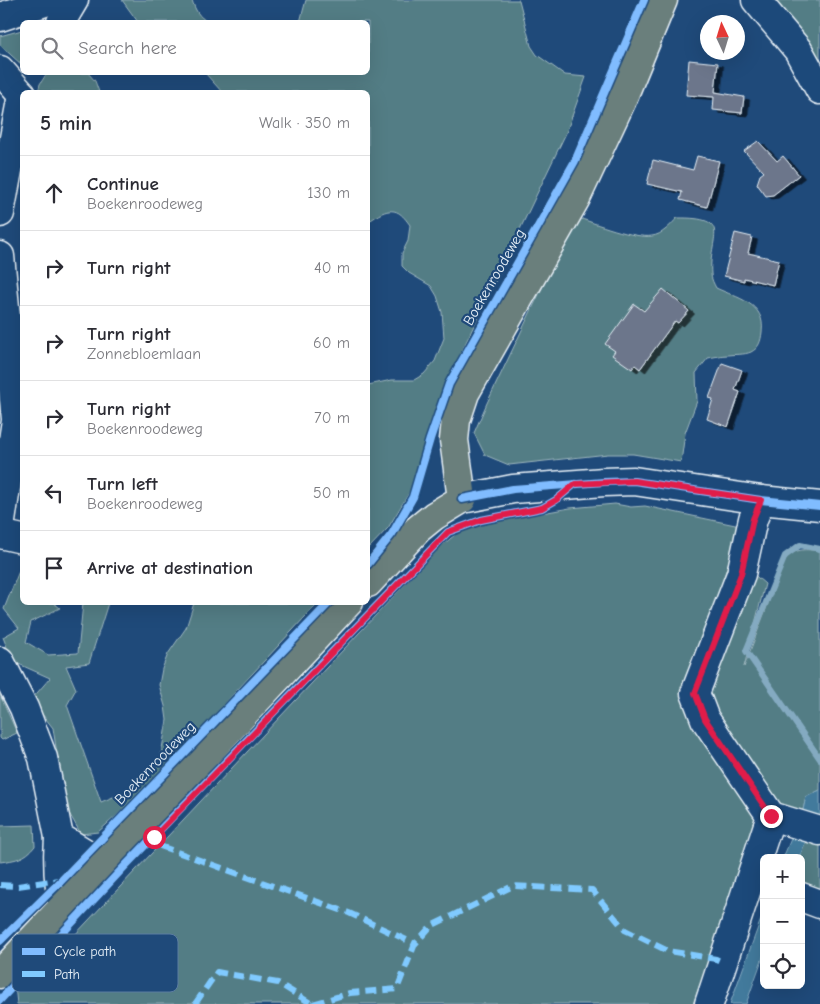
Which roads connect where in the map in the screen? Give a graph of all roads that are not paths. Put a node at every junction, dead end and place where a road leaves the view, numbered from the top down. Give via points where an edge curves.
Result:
1 (51, 0) edge
2 (74, 0) edge
3 (663, 0) edge
4 (756, 0) edge
5 (0, 17) edge
6 (62, 20) edge
7 (0, 70) edge
8 (32, 75) edge
9 (25, 90) edge
10 (820, 90) edge
11 (20, 91) edge
12 (20, 110) edge
13 (0, 213) edge
14 (0, 256) edge
15 (462, 499) junction
16 (761, 500) junction
17 (820, 506) edge
18 (0, 528) edge
19 (0, 534) edge
20 (20, 539) edge
21 (370, 581) edge
22 (346, 605) edge
23 (0, 661) edge
24 (782, 819) junction
25 (819, 831) edge
26 (59, 837) junction
27 (107, 862) junction
28 (757, 883) edge
29 (805, 898) edge
30 (820, 904) edge
31 (63, 907) junction
32 (38, 934) edge
33 (12, 961) edge
34 (0, 974) edge
35 (708, 1004) edge

1 - 5 street
2 - 6 street
3 - 15 main road via 622,102 576,198 465,393 456,420 454,440
4 - 10 street via 798,50
7 - 11 street
8 - 9 street
12 - 13 street
14 - 18 street via 16,420
15 - 16 street via 513,489 634,481
15 - 21 main road via 418,529
16 - 17 street
16 - 24 street via 753,519 741,574 695,693 705,719
19 - 20 street
22 - 27 main road, Boekenroodeweg
23 - 26 street via 24,708 43,758
24 - 25 street
24 - 28 street
26 - 27 street
26 - 31 street via 58,880
27 - 31 main road, Boekenroodeweg
28 - 35 street
29 - 30 street
31 - 32 main road, Boekenroodeweg
33 - 34 main road, Boekenroodeweg

